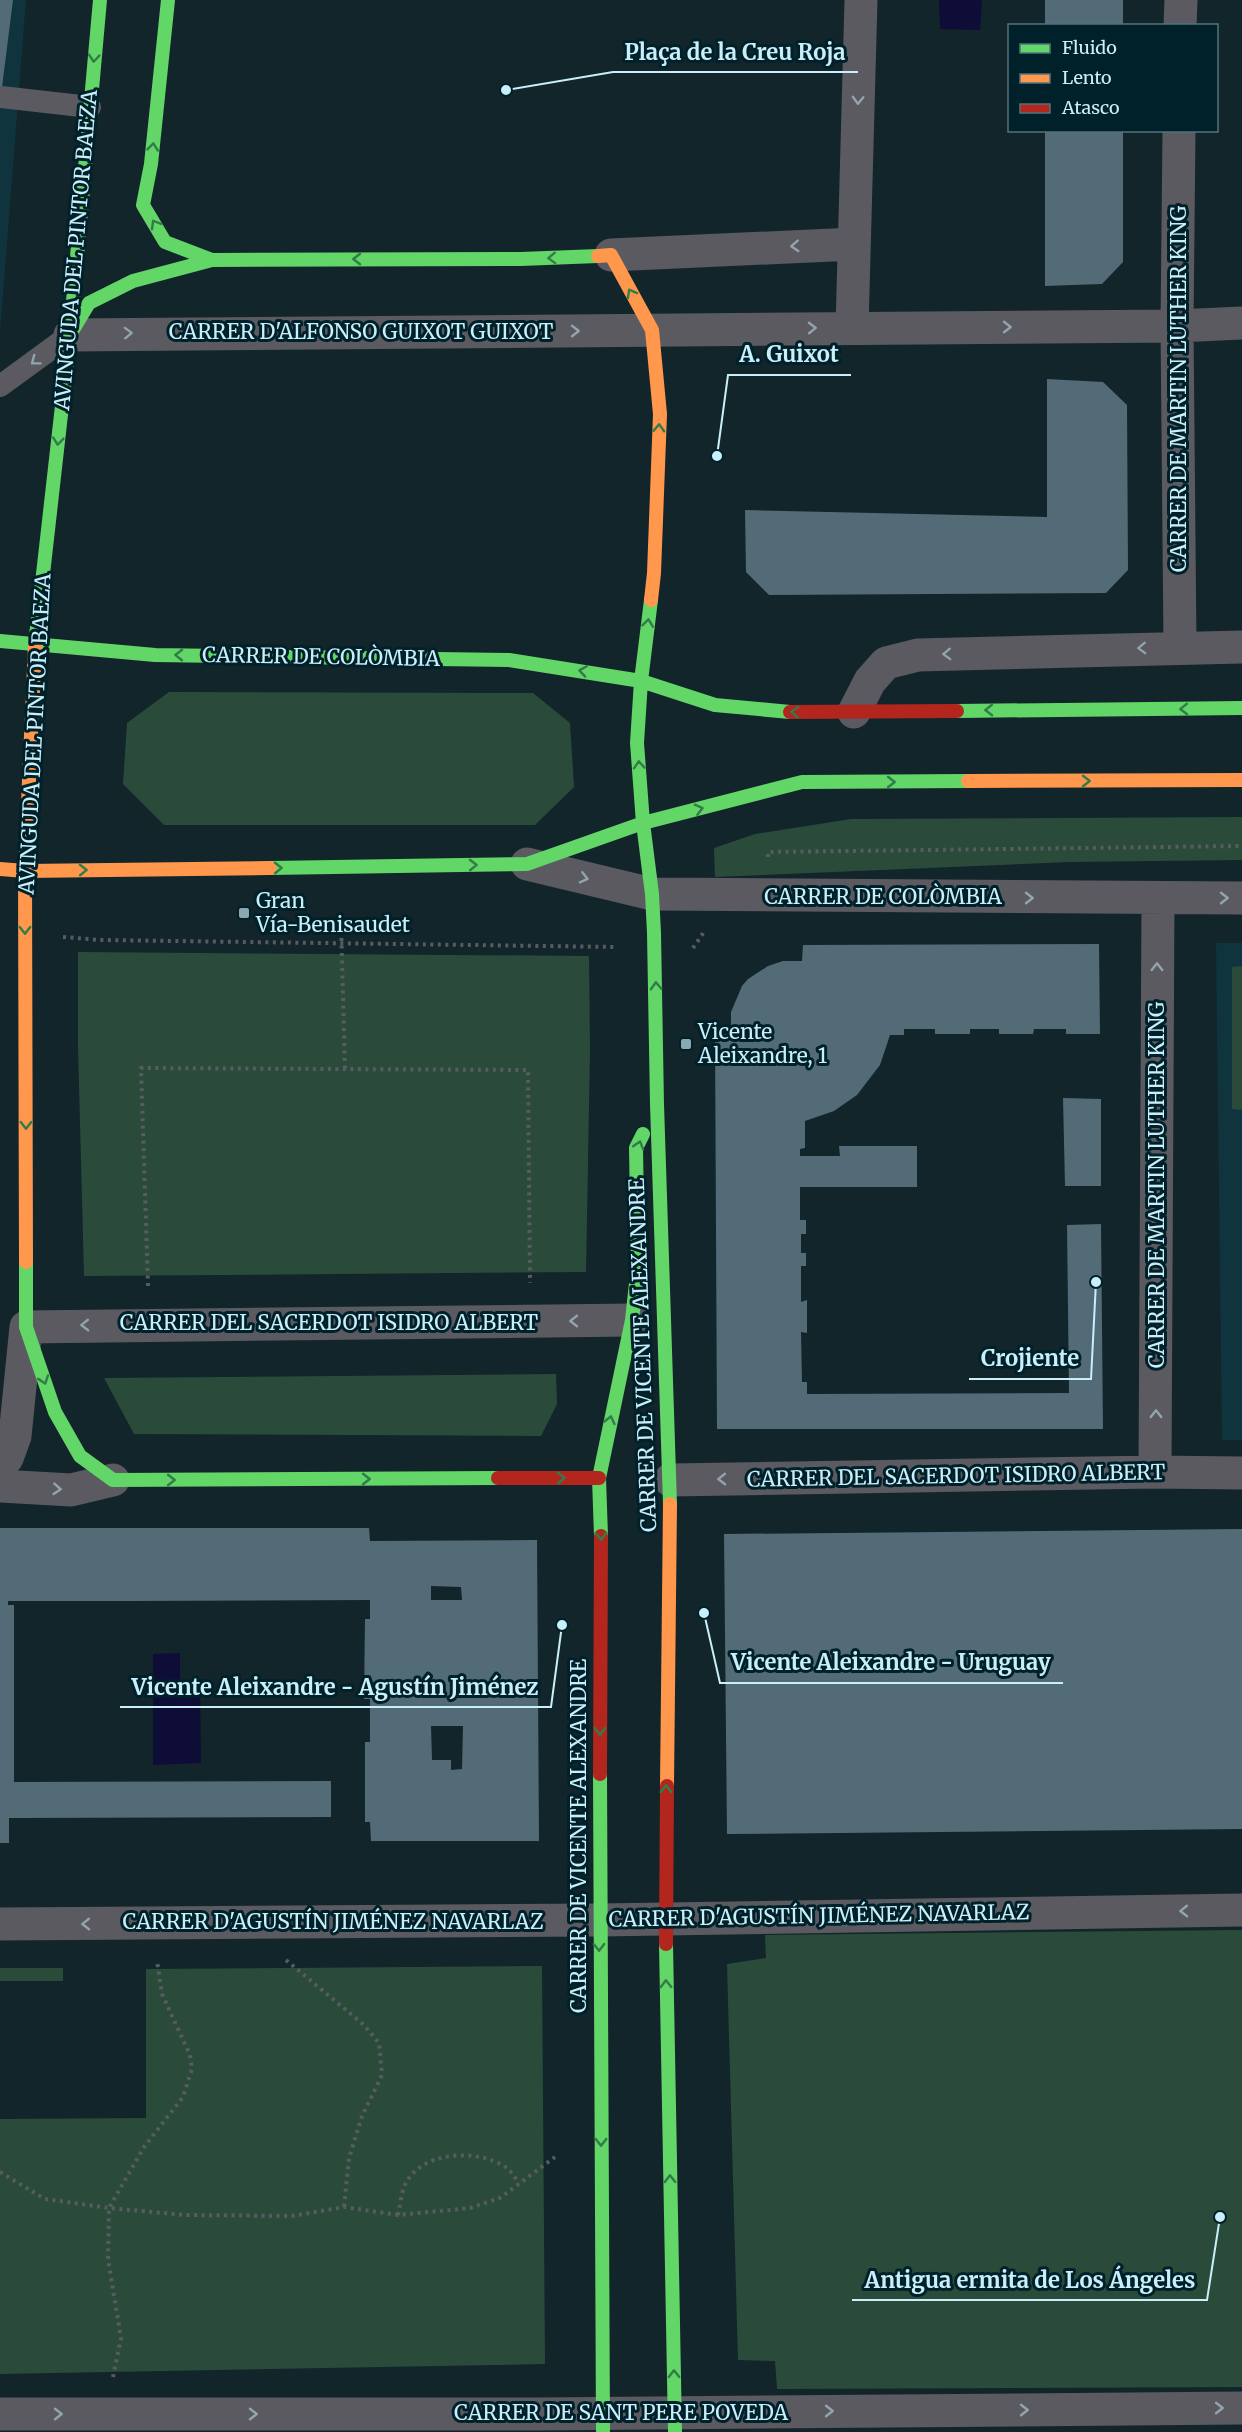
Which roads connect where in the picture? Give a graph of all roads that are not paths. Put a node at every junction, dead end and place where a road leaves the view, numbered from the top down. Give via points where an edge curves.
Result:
1 (100, 0) edge
2 (168, 0) edge
3 (861, 0) edge
4 (1181, 0) edge
5 (1180, 24) edge
6 (1, 97) edge
7 (90, 106) junction
8 (1179, 132) edge
9 (854, 244) junction
10 (610, 255) junction
11 (212, 260) junction
12 (1242, 323) edge
13 (1177, 326) junction
14 (852, 328) junction
15 (652, 330) junction
16 (70, 335) junction
17 (0, 386) edge
18 (0, 641) edge
19 (35, 645) junction
20 (1180, 647) junction
21 (1242, 647) edge
22 (641, 681) junction
23 (1242, 708) edge
24 (854, 712) junction
25 (1242, 780) edge
26 (643, 823) junction
27 (527, 864) junction
28 (0, 869) edge
29 (25, 871) junction
30 (652, 894) junction
31 (1242, 898) edge
32 (1158, 899) junction
33 (657, 1104) junction
34 (632, 1320) junction
35 (26, 1327) junction
36 (0, 1463) edge
37 (1155, 1472) junction
38 (1242, 1473) edge
39 (599, 1478) junction
40 (113, 1480) junction
41 (670, 1480) junction
42 (0, 1486) edge
43 (1242, 1910) edge
44 (665, 1918) junction
45 (599, 1920) junction
46 (0, 1924) edge
47 (1242, 2408) edge
48 (0, 2414) edge
49 (675, 2422) edge
50 (603, 2423) edge

1 -> 7 street, AVINGUDA DEL PINTOR BAEZA
11 -> 2 street via 165,242 144,205
3 -> 9 street
4 - 5 street
6 - 7 lane
7 - 16 street, AVINGUDA DEL PINTOR BAEZA
8 - 13 street, CARRER DE MARTIN LUTHER KING
9 -> 10 street
9 - 14 street
10 -> 11 street
15 -> 10 street
11 - 16 street via 133,281 89,303
12 - 13 street, CARRER D'ALFONSO GUIXOT GUIXOT
14 -> 13 street, CARRER D'ALFONSO GUIXOT GUIXOT
13 - 20 street, CARRER DE MARTIN LUTHER KING
15 -> 14 street, CARRER D'ALFONSO GUIXOT GUIXOT
16 -> 15 street, CARRER D'ALFONSO GUIXOT GUIXOT
22 -> 15 street via 654,573 660,414
16 -> 17 lane
16 -> 19 street, AVINGUDA DEL PINTOR BAEZA
18 - 19 street, CARRER DE COLÒMBIA
22 -> 19 street, CARRER DE COLÒMBIA via 509,660 155,655
19 - 29 street, AVINGUDA DEL PINTOR BAEZA
20 - 21 street
20 -> 24 street via 918,655 886,663 870,681
24 -> 22 street, CARRER DE COLÒMBIA via 794,712 715,705
26 -> 22 street via 637,743
23 -> 24 street, CARRER DE COLÒMBIA
26 -> 25 street, CARRER DE COLÒMBIA via 802,782
26 - 27 street, CARRER DE COLÒMBIA
26 - 30 street, CARRER DE VICENTE ALEXANDRE
29 -> 27 street, CARRER DE COLÒMBIA
27 -> 30 street, CARRER DE COLÒMBIA
28 - 29 street, CARRER DE COLÒMBIA
29 -> 35 street, AVINGUDA DEL PINTOR BAEZA
30 -> 32 street, CARRER DE COLÒMBIA
33 -> 30 street, CARRER DE VICENTE ALEXANDRE
32 -> 31 street, CARRER DE COLÒMBIA
37 -> 32 street, CARRER DE MARTIN LUTHER KING
34 -> 33 street, CARRER DE VICENTE ALEXANDRE via 638,1265 636,1148
33 - 41 street, CARRER DE VICENTE ALEXANDRE
34 -> 35 street, CARRER DEL SACERDOT ISIDRO ALBERT
39 -> 34 street, CARRER DE VICENTE ALEXANDRE
35 - 36 street, AVINGUDA DEL PINTOR BAEZA via 15,1436 8,1458
35 -> 40 street, AVINGUDA DEL PINTOR BAEZA via 65,1430 80,1456
37 - 38 street, CARRER DEL SACERDOT ISIDRO ALBERT
37 -> 41 street, CARRER DEL SACERDOT ISIDRO ALBERT
40 -> 39 street
39 -> 45 street, CARRER DE VICENTE ALEXANDRE
42 -> 40 street via 71,1490
44 -> 41 street, CARRER DE VICENTE ALEXANDRE
43 -> 44 street, CARRER D'AGUSTÍN JIMÉNEZ NAVARLAZ
44 - 45 street, CARRER D'AGUSTÍN JIMÉNEZ NAVARLAZ
49 -> 44 street, CARRER DE VICENTE ALEXANDRE
45 -> 46 street, CARRER D'AGUSTÍN JIMÉNEZ NAVARLAZ
45 -> 50 street, CARRER DE VICENTE ALEXANDRE
49 -> 47 street, CARRER DE SANT PERE POVEDA
48 -> 50 street, CARRER DE SANT PERE POVEDA
49 - 50 street, CARRER DE SANT PERE POVEDA

